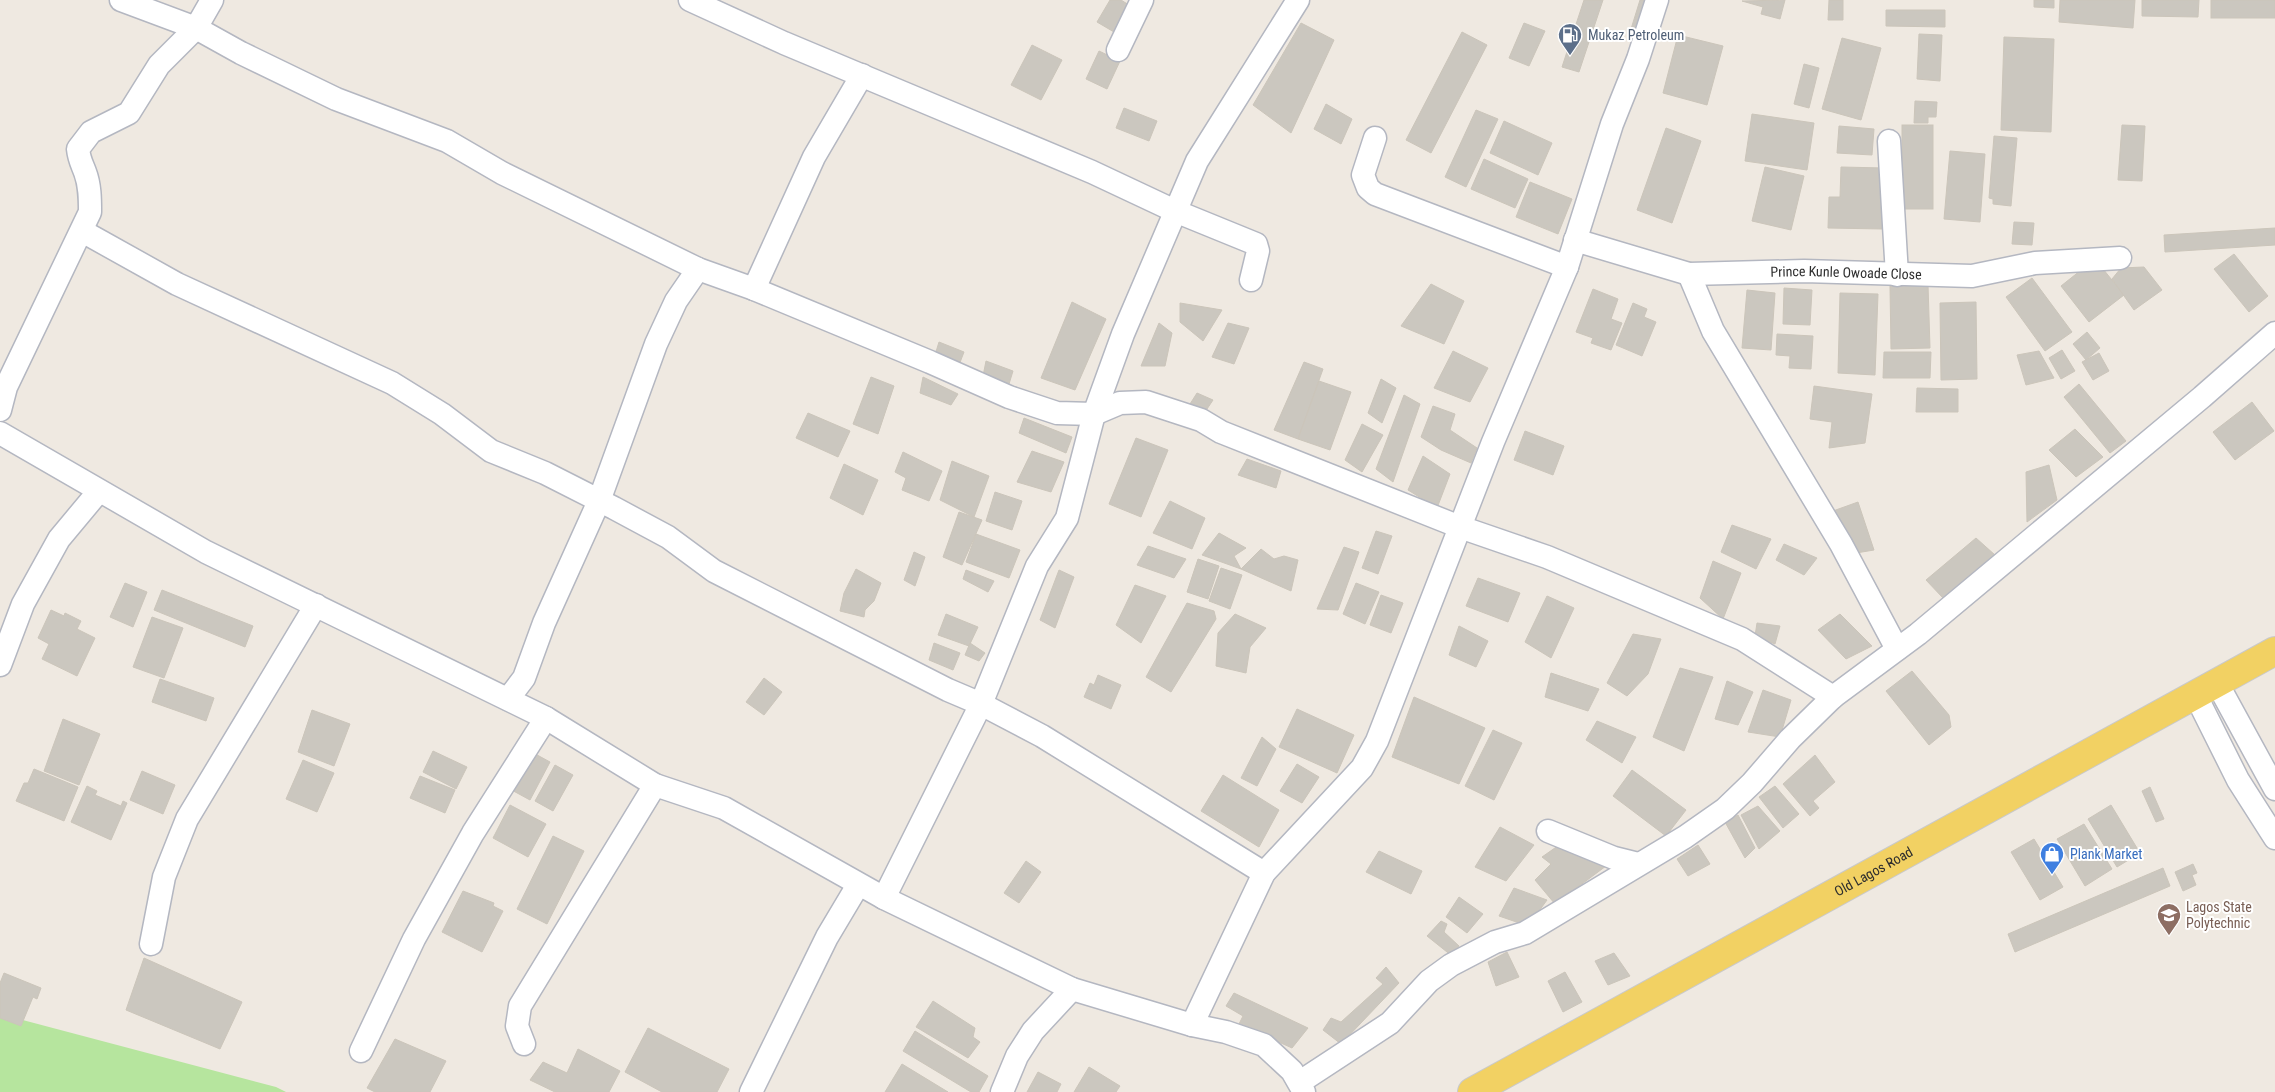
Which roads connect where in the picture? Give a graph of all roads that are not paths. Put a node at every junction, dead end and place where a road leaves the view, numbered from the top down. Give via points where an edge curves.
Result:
1 (121, 0) edge
2 (212, 0) edge
3 (690, 0) edge
4 (1142, 0) edge
5 (1298, 0) edge
6 (1657, 0) edge
7 (196, 28) junction
8 (1118, 50) dead end
9 (862, 75) junction
10 (1376, 138) dead end
11 (1889, 141) dead end
12 (1175, 211) junction
13 (82, 231) junction
14 (1575, 240) junction
15 (2120, 258) dead end
16 (1566, 267) junction
17 (698, 269) junction
18 (1688, 274) junction
19 (1897, 275) junction
20 (1251, 280) dead end
21 (754, 289) junction
22 (2275, 333) edge
23 (0, 410) edge
24 (1094, 414) junction
25 (0, 433) edge
26 (99, 491) junction
27 (599, 501) junction
28 (1460, 527) junction
29 (316, 605) junction
30 (1897, 650) junction
31 (2275, 651) edge
32 (0, 665) edge
33 (2206, 688) junction
34 (1832, 697) junction
35 (508, 699) junction
36 (981, 704) junction
37 (546, 718) junction
38 (655, 786) junction
39 (2275, 789) edge
40 (1548, 831) dead end
41 (2275, 838) edge
42 (1638, 864) junction
43 (1264, 873) junction
44 (858, 885) junction
45 (884, 898) junction
46 (151, 944) dead end
47 (1072, 989) junction
48 (1192, 1025) junction
49 (524, 1044) dead end
50 (361, 1052) dead end
51 (1302, 1087) edge
52 (751, 1092) edge
53 (1002, 1092) edge
54 (1472, 1092) edge

1 - 7 street
2 - 7 street
3 - 9 street
4 - 8 street
5 - 12 street via 1197,161
6 - 14 street
7 - 13 street via 159,65 129,113 91,132 78,149 78,159 90,190 90,212
7 - 17 street via 336,99 448,142 502,173
9 - 12 street via 1092,172
9 - 21 street via 814,157
10 - 16 street via 1363,175 1368,188 1375,194
11 - 19 street
12 - 20 street via 1256,244 1258,251
12 - 24 street via 1123,334
13 - 23 street via 41,310 6,387
13 - 27 street via 177,284 392,383 492,451 545,473
14 - 16 street
14 - 18 street, Prince Kunle Owoade Close
15 - 19 street, Prince Kunle Owoade Close via 2035,263 1972,276
16 - 28 street
17 - 21 street
17 - 27 street via 676,301 656,344
18 - 19 street, Prince Kunle Owoade Close via 1804,271
18 - 30 street via 1713,331 1841,544
21 - 24 street via 1009,397 1056,412
22 - 30 street
24 - 28 street via 1120,403 1146,402 1167,407
24 - 36 street via 1067,518 1038,566
25 - 26 street
26 - 29 street via 206,552
26 - 32 street via 54,547 23,604
27 - 35 street via 544,622 524,678
27 - 36 street via 668,536 714,571
28 - 34 street via 1547,557 1742,639
28 - 43 street via 1377,741 1362,768
29 - 35 street
29 - 46 street via 187,819 164,877
30 - 34 street
31 - 33 main road, Old Lagos Road
33 - 39 street
33 - 41 street via 2238,780
33 - 54 main road, Old Lagos Road
34 - 42 street via 1725,810 1685,838
35 - 37 street
36 - 43 street via 1042,736
36 - 45 street
37 - 38 street
37 - 50 street via 473,833 414,939
38 - 44 street via 724,808
38 - 49 street via 520,1006 518,1026
40 - 42 street via 1614,858
42 - 51 street via 1525,932 1495,942 1451,965 1429,981 1390,1023
43 - 48 street
44 - 45 street
44 - 52 street via 827,937
45 - 47 street
47 - 48 street
47 - 53 street via 1033,1031 1017,1056
48 - 51 street via 1264,1045

